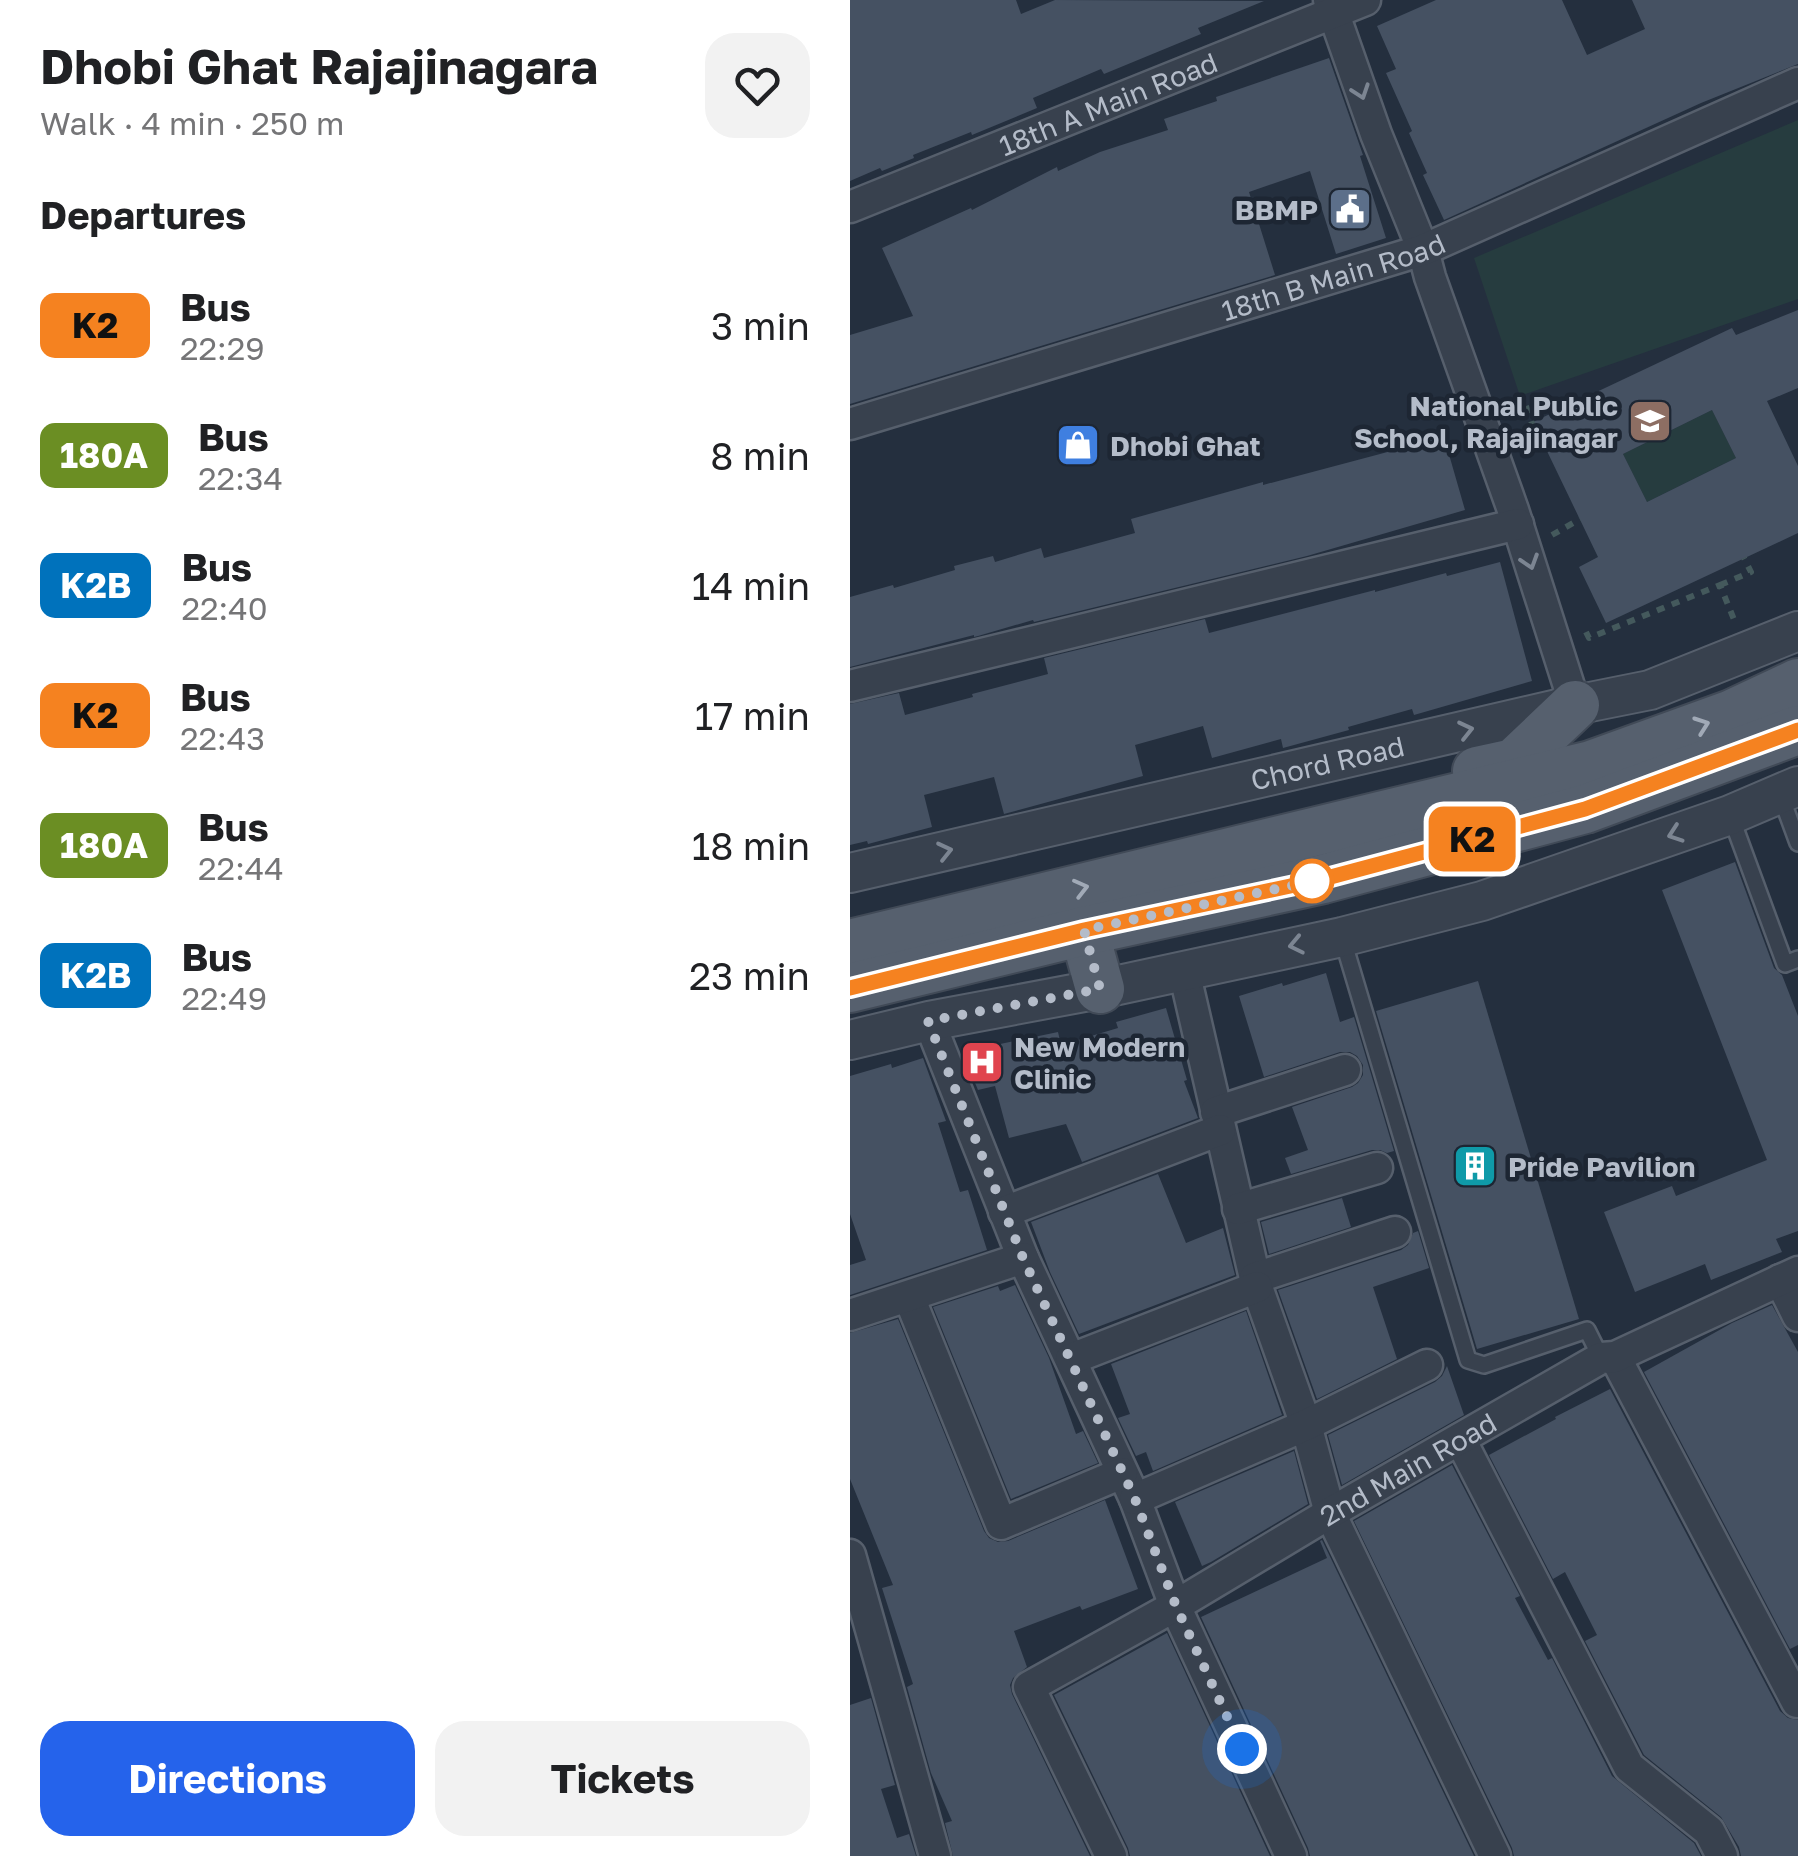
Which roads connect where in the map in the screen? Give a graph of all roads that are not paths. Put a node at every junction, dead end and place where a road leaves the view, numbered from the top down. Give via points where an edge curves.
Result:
1 (1365, 0) edge
2 (1331, 6) edge
3 (1798, 83) edge
4 (850, 207) edge
5 (1423, 250) junction
6 (850, 424) edge
7 (1518, 524) junction
8 (1798, 631) edge
9 (1798, 683) edge
10 (850, 686) edge
11 (1575, 704) junction
12 (1798, 730) edge
13 (1789, 790) edge
14 (1730, 814) junction
15 (1798, 842) edge
16 (850, 873) edge
17 (1140, 874) junction
18 (1084, 930) junction
19 (1342, 937) junction
20 (850, 944) edge
21 (1798, 959) edge
22 (1184, 971) junction
23 (850, 988) edge
24 (1100, 989) junction
25 (928, 1021) junction
26 (850, 1040) edge
27 (1345, 1070) dead end
28 (1218, 1121) junction
29 (1377, 1168) dead end
30 (1238, 1209) junction
31 (1004, 1212) junction
32 (1395, 1232) dead end
33 (1023, 1258) junction
34 (1789, 1276) edge
35 (1256, 1283) junction
36 (909, 1297) junction
37 (850, 1315) edge
38 (1798, 1316) edge
39 (1608, 1358) junction
40 (1071, 1359) junction
41 (1427, 1365) dead end
42 (1306, 1424) junction
43 (1460, 1439) junction
44 (1128, 1486) junction
45 (1330, 1512) junction
46 (850, 1555) edge
47 (1176, 1606) junction
48 (858, 1622) edge
49 (1796, 1702) edge
50 (935, 1856) edge
51 (1111, 1856) edge
52 (1291, 1856) edge
53 (1495, 1856) edge
54 (1722, 1856) edge

1 - 2 street, 18th A Main Road
2 - 4 street, 18th A Main Road
2 -> 5 street
3 - 5 street, 18th B Main Road
5 - 6 street, 18th B Main Road
5 - 7 street
7 - 10 street
7 -> 11 street
8 - 11 street, Chord Road via 1650,690
17 -> 9 main road via 1591,765
16 -> 11 street, Chord Road
11 - 17 main road via 1514,763 1252,824
12 - 18 main road via 1585,809 1323,879
13 - 14 street
13 - 15 lane
14 -> 19 street via 1482,901
14 - 21 lane via 1785,964
20 -> 17 main road
18 - 23 main road
18 - 24 main road
19 -> 22 street
19 - 39 lane via 1468,1360 1484,1365 1587,1330
22 - 24 street
22 - 28 street
24 - 25 street
25 - 26 street
25 - 31 street
27 - 28 street
28 - 30 street
28 - 31 street
29 - 30 street
30 - 35 street
31 - 33 street
32 - 35 street
33 - 36 street
33 - 40 street
34 - 38 street
34 - 39 street, 2nd Main Road
35 - 40 street
35 - 42 street
36 - 37 street
36 - 44 street via 1001,1524
39 - 43 street, 2nd Main Road
39 - 49 street
40 - 44 street
41 - 42 street
42 - 44 street
42 - 45 street
43 - 45 street, 2nd Main Road
43 - 54 street via 1629,1767 1710,1831
44 - 47 street
45 - 47 street, 2nd Main Road
45 - 53 street
46 - 48 street
47 - 51 street, 2nd Main Road via 1030,1687
47 - 52 street
48 - 50 street

